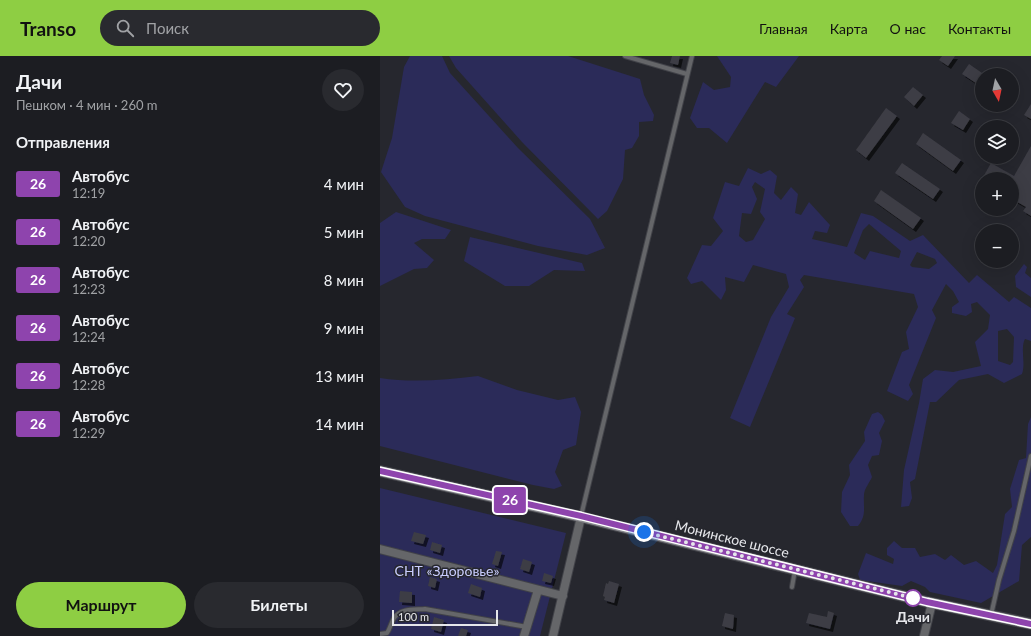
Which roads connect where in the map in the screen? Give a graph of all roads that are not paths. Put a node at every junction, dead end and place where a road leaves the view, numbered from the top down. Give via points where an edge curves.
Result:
1 (625, 56) edge
2 (692, 56) edge
3 (687, 74) junction
4 (1031, 456) edge
5 (380, 471) edge
6 (581, 516) junction
7 (380, 549) edge
8 (796, 569) junction
9 (792, 587) dead end
10 (538, 590) junction
11 (563, 596) junction
12 (932, 603) junction
13 (990, 616) junction
14 (1031, 624) edge
15 (527, 627) junction
16 (380, 634) edge
17 (524, 636) edge
18 (554, 636) edge
19 (924, 636) edge

1 - 3 lane
2 - 3 lane
3 - 6 lane
4 - 13 lane
5 - 6 main road, Монинское шоссе
6 - 8 main road, Монинское шоссе
6 - 11 street
7 - 10 street
8 - 9 lane
8 - 12 main road, Монинское шоссе
10 - 11 street
10 - 15 street
11 - 18 street
12 - 13 main road, Монинское шоссе
12 - 19 street
13 - 14 main road, Монинское шоссе
15 - 16 lane via 425,610 411,610 400,612 394,617 387,633
15 - 17 street

